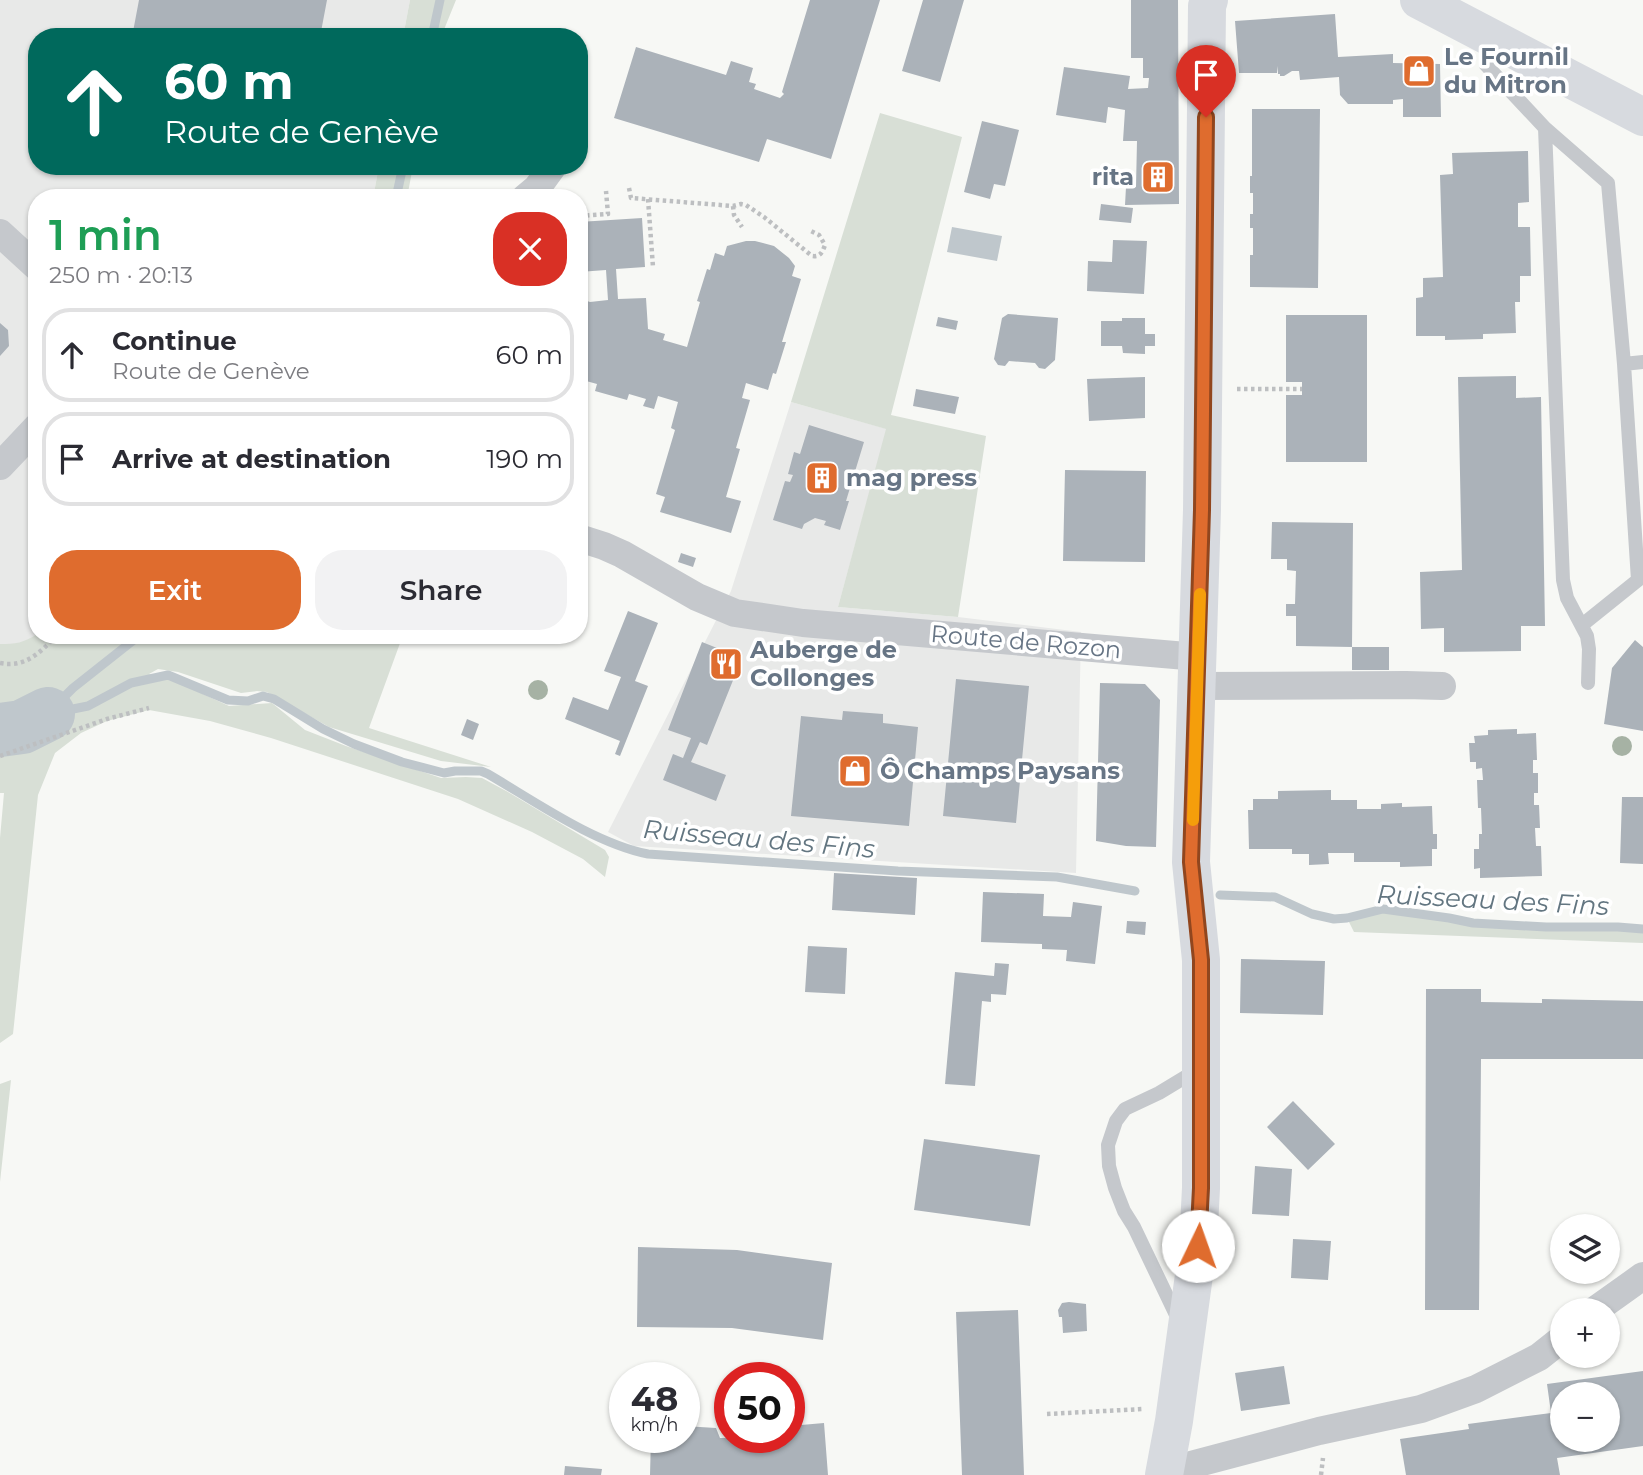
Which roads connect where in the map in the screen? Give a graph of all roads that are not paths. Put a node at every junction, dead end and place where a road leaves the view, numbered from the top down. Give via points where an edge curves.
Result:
1 (1209, 0) edge
2 (1419, 0) edge
3 (1496, 41) junction
4 (1643, 117) edge
5 (1545, 128) junction
6 (546, 175) edge
7 (536, 189) edge
8 (0, 233) edge
9 (28, 259) edge
10 (1643, 362) edge
11 (1624, 364) junction
12 (28, 436) edge
13 (0, 466) edge
14 (588, 541) edge
15 (1582, 625) junction
16 (1197, 672) junction
17 (1588, 683) dead end
18 (1442, 686) dead end
19 (1201, 1067) junction
20 (1643, 1276) edge
21 (1612, 1298) edge
22 (1186, 1334) junction
23 (1550, 1348) edge
24 (1164, 1472) edge

1 - 16 main road
2 - 3 main road
3 - 4 main road
3 - 5 lane via 1486,65
5 - 11 lane via 1608,183
5 - 15 lane via 1563,580
6 - 7 street
8 - 9 street
10 - 11 lane
11 - 15 lane via 1637,580
12 - 13 street
14 - 16 street, Route de Rozon via 735,612
15 - 17 lane via 1589,649
16 - 18 street, Route de Rozon
16 - 19 main road via 1191,862 1201,960
19 - 22 main road via 1198,1246
19 - 22 lane via 1125,1110 1108,1145 1109,1166 1124,1211
20 - 21 street
22 - 24 main road
23 - 24 street via 1487,1383 1421,1409

